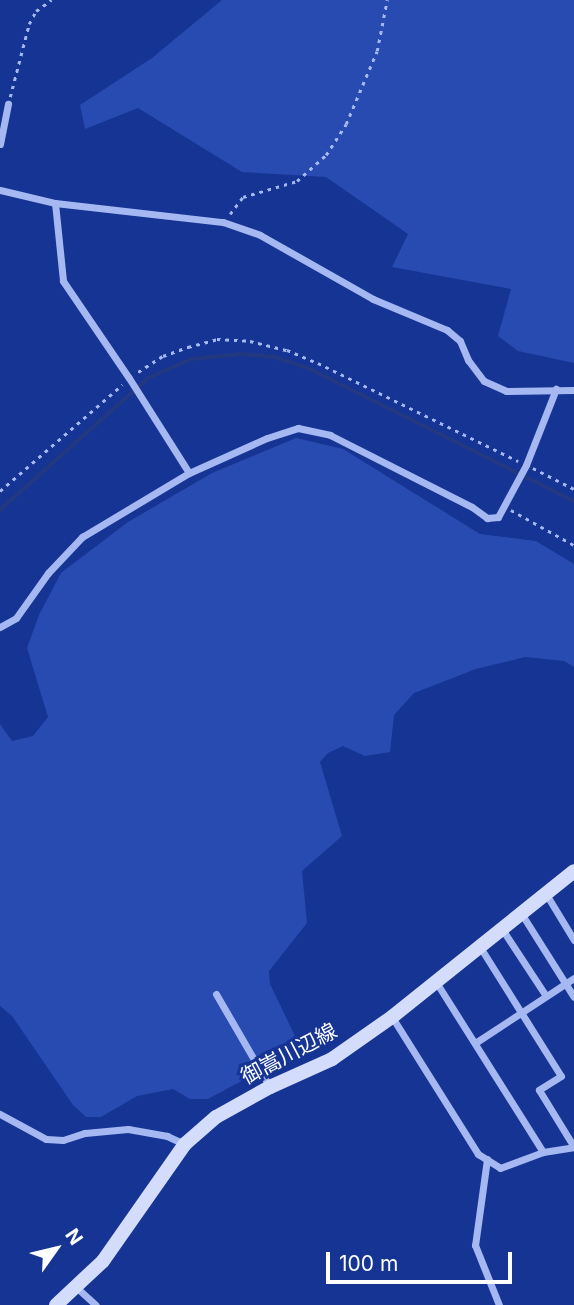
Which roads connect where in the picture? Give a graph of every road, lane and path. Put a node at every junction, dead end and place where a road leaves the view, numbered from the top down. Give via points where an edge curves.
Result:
1 (51, 0) edge
2 (387, 0) edge
3 (8, 104) joint
4 (0, 144) edge
5 (0, 190) edge
6 (54, 204) junction
7 (223, 222) junction
8 (130, 378) junction
9 (556, 388) junction
10 (574, 390) edge
11 (527, 465) junction
12 (189, 473) junction
13 (574, 489) edge
14 (0, 491) edge
15 (505, 507) junction
16 (574, 545) edge
17 (0, 627) edge
18 (573, 876) edge
19 (546, 894) junction
20 (521, 914) junction
21 (502, 929) junction
22 (574, 940) edge
23 (480, 947) junction
24 (574, 978) edge
25 (436, 982) junction
26 (566, 983) junction
27 (216, 994) dead end
28 (546, 996) junction
29 (574, 997) edge
30 (521, 1013) junction
31 (392, 1017) junction
32 (475, 1043) junction
33 (270, 1087) junction
34 (0, 1114) edge
35 (185, 1144) junction
36 (574, 1147) edge
37 (543, 1152) junction
38 (487, 1159) junction
39 (77, 1288) junction
40 (56, 1305) edge
41 (96, 1305) edge
42 (499, 1305) edge

1 - 3 path via 29,23
2 - 7 path via 377,51 346,124 326,155 297,181 243,197
3 - 4 street
5 - 6 street
6 - 7 street
6 - 8 street via 63,281
7 - 9 street via 260,235 373,299 447,330 460,341 484,382 506,391
8 - 11 path via 163,356 188,347 217,339 250,341 318,363
8 - 12 street
8 - 14 path
9 - 10 street
9 - 11 street
11 - 13 path
11 - 15 street
12 - 15 street via 298,428 330,435 487,518 498,517
12 - 17 street via 82,537 48,573 16,618
15 - 16 path
18 - 19 main road, 御嵩川辺線
19 - 20 main road, 御嵩川辺線
19 - 22 street
20 - 21 main road, 御嵩川辺線
20 - 26 street
21 - 23 main road, 御嵩川辺線
21 - 28 street
23 - 25 main road, 御嵩川辺線
23 - 30 street
24 - 26 street
25 - 31 main road, 御嵩川辺線
25 - 32 street
26 - 28 street
26 - 29 street
27 - 33 street
28 - 30 street
30 - 32 street
30 - 36 street via 561,1076 539,1090
31 - 33 main road, 御嵩川辺線 via 332,1059
31 - 38 street via 478,1154
32 - 37 street
33 - 35 main road, 御嵩川辺線 via 216,1117
34 - 35 street via 46,1139 128,1129
35 - 39 main road, 御嵩川辺線 via 103,1261
36 - 37 street
37 - 38 street via 500,1168
38 - 42 street via 475,1245
39 - 40 main road, 御嵩川辺線
39 - 41 street

